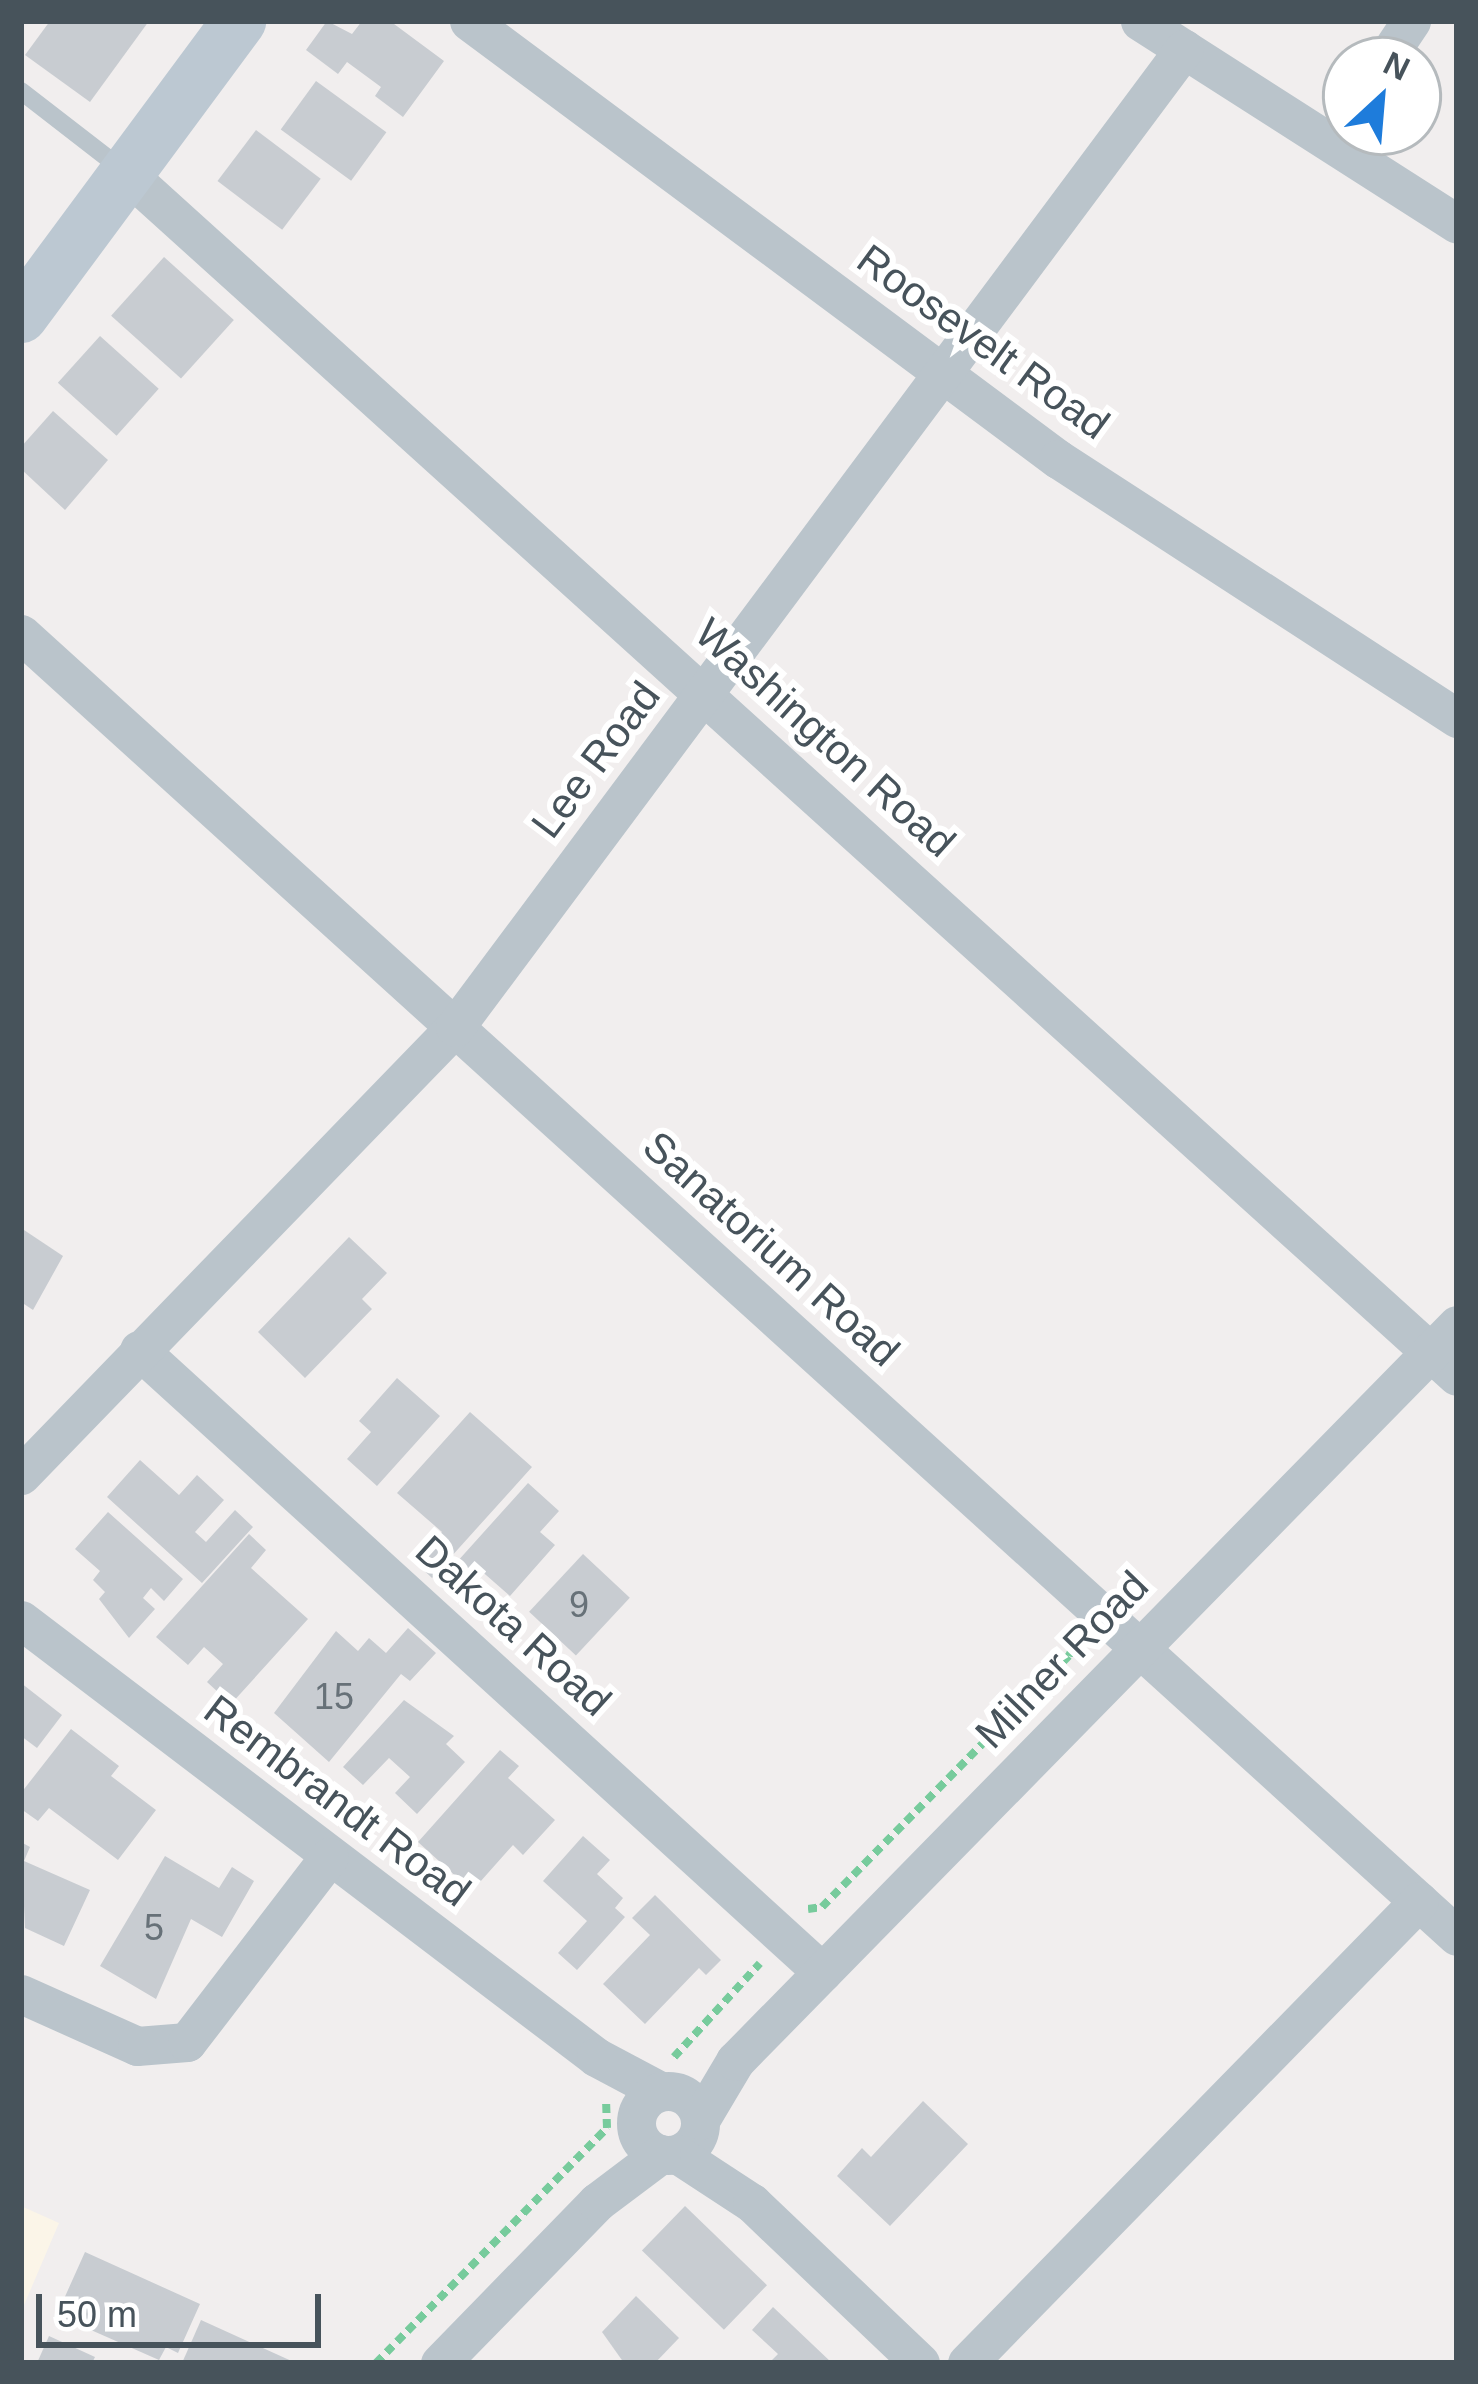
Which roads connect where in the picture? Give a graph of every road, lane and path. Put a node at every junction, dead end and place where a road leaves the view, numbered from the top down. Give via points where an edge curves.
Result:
1 (239, 21) edge
2 (469, 21) edge
3 (1140, 21) edge
4 (1184, 49) junction
5 (21, 92) edge
6 (1322, 123) edge
7 (1370, 156) edge
8 (126, 173) junction
9 (1457, 224) edge
10 (34, 288) edge
11 (942, 374) junction
12 (21, 634) edge
13 (705, 694) junction
14 (1457, 718) edge
15 (455, 1027) junction
16 (139, 1350) junction
17 (1448, 1351) edge
18 (21, 1475) edge
19 (1096, 1609) junction
20 (21, 1620) edge
21 (1140, 1650) junction
22 (328, 1857) junction
23 (1419, 1901) junction
24 (782, 1935) junction
25 (1457, 1936) edge
26 (822, 1972) junction
27 (21, 1994) edge
28 (653, 2109) junction
29 (376, 2363) edge
30 (440, 2363) edge
31 (920, 2363) edge
32 (967, 2363) edge

1 - 8 main road
2 - 11 street, Roosevelt Road
3 - 4 street
4 - 6 street
4 - 11 street, Lee Road
5 - 8 lane
7 - 9 street
8 - 10 main road
8 - 13 street, Washington Road
11 - 13 street, Lee Road
11 - 14 street, Roosevelt Road via 1058,459
12 - 15 street, Sanatorium Road
13 - 15 street, Lee Road
13 - 17 street, Washington Road
15 - 16 street, Lee Road
15 - 19 street, Sanatorium Road
16 - 18 street, Lee Road
16 - 24 street, Dakota Road
17 - 21 street, Milner Road
19 - 21 street, Sanatorium Road
19 - 24 path via 1076,1628 1070,1655 822,1906 804,1909
20 - 22 street, Rembrandt Road
21 - 23 street, Sanatorium Road
21 - 26 street, Milner Road
22 - 27 street via 187,2042 137,2046
22 - 28 street, Rembrandt Road
23 - 25 street, Sanatorium Road
23 - 32 street
24 - 26 street, Dakota Road
24 - 28 path via 757,1974 678,2056 634,2059
26 - 28 street, Milner Road via 734,2061
28 - 29 path via 606,2093 607,2128
28 - 30 street, Milner Road via 597,2202
28 - 31 street, Rembrandt Road

